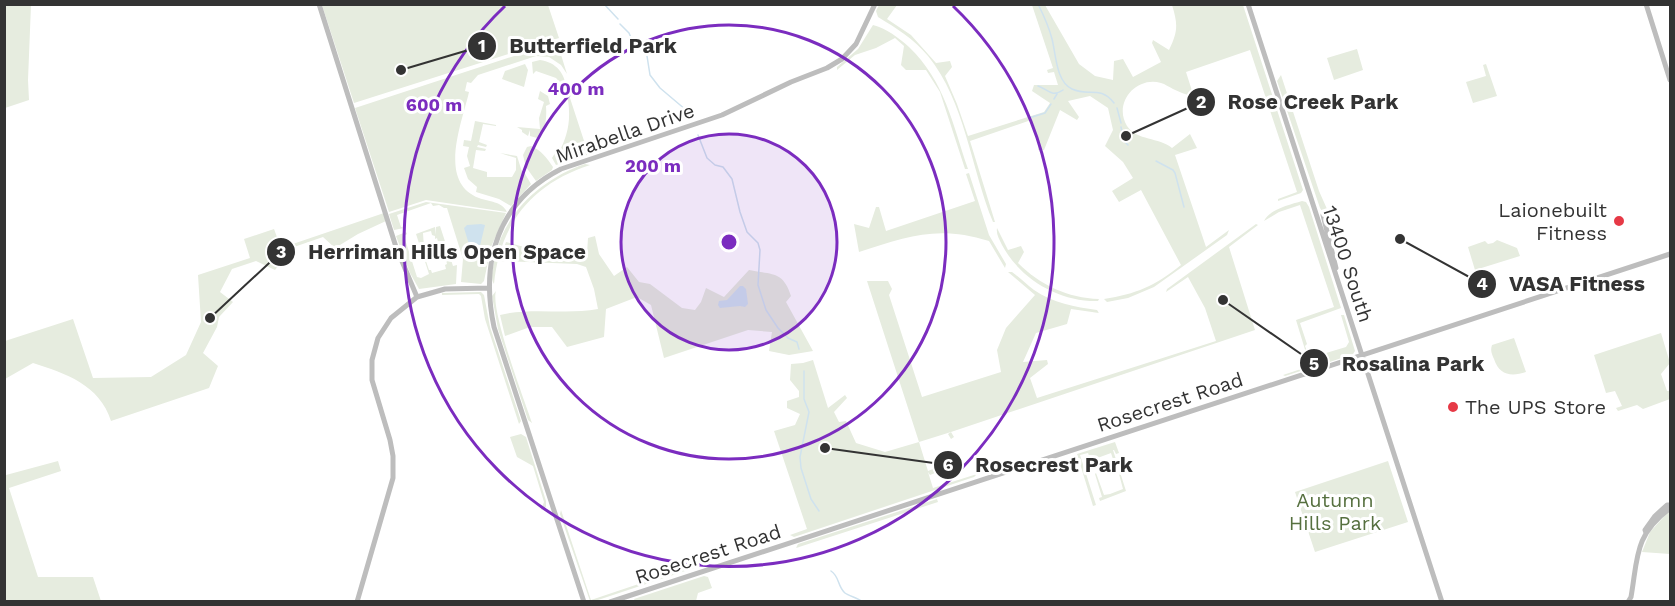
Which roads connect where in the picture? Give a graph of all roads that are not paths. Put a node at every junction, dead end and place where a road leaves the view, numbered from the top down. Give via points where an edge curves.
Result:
1 (319, 4) edge
2 (875, 4) edge
3 (1248, 4) edge
4 (1646, 4) edge
5 (1671, 80) edge
6 (1323, 214) dead end
7 (1671, 254) edge
8 (1337, 278) junction
9 (488, 288) junction
10 (417, 297) junction
11 (1362, 355) junction
12 (1670, 505) edge
13 (1630, 600) edge
14 (357, 602) edge
15 (584, 602) edge
16 (610, 602) edge
17 (1442, 602) edge

1 - 10 main road via 396,247
2 - 9 main road, Mirabella Drive via 860,39 832,66 722,115 576,163 540,182 518,203 502,228 491,259
3 - 8 main road, 13400 South
4 - 5 main road
6 - 8 main road
7 - 11 main road, Rosecrest Road
8 - 11 main road, 13400 South
9 - 10 main road via 445,289
9 - 15 main road, Mirabella Drive via 494,327
10 - 14 main road via 398,311 374,349 374,390 390,440 393,478
11 - 16 main road, Rosecrest Road
11 - 17 main road, 13400 South
12 - 13 main road via 1645,530 1637,552

